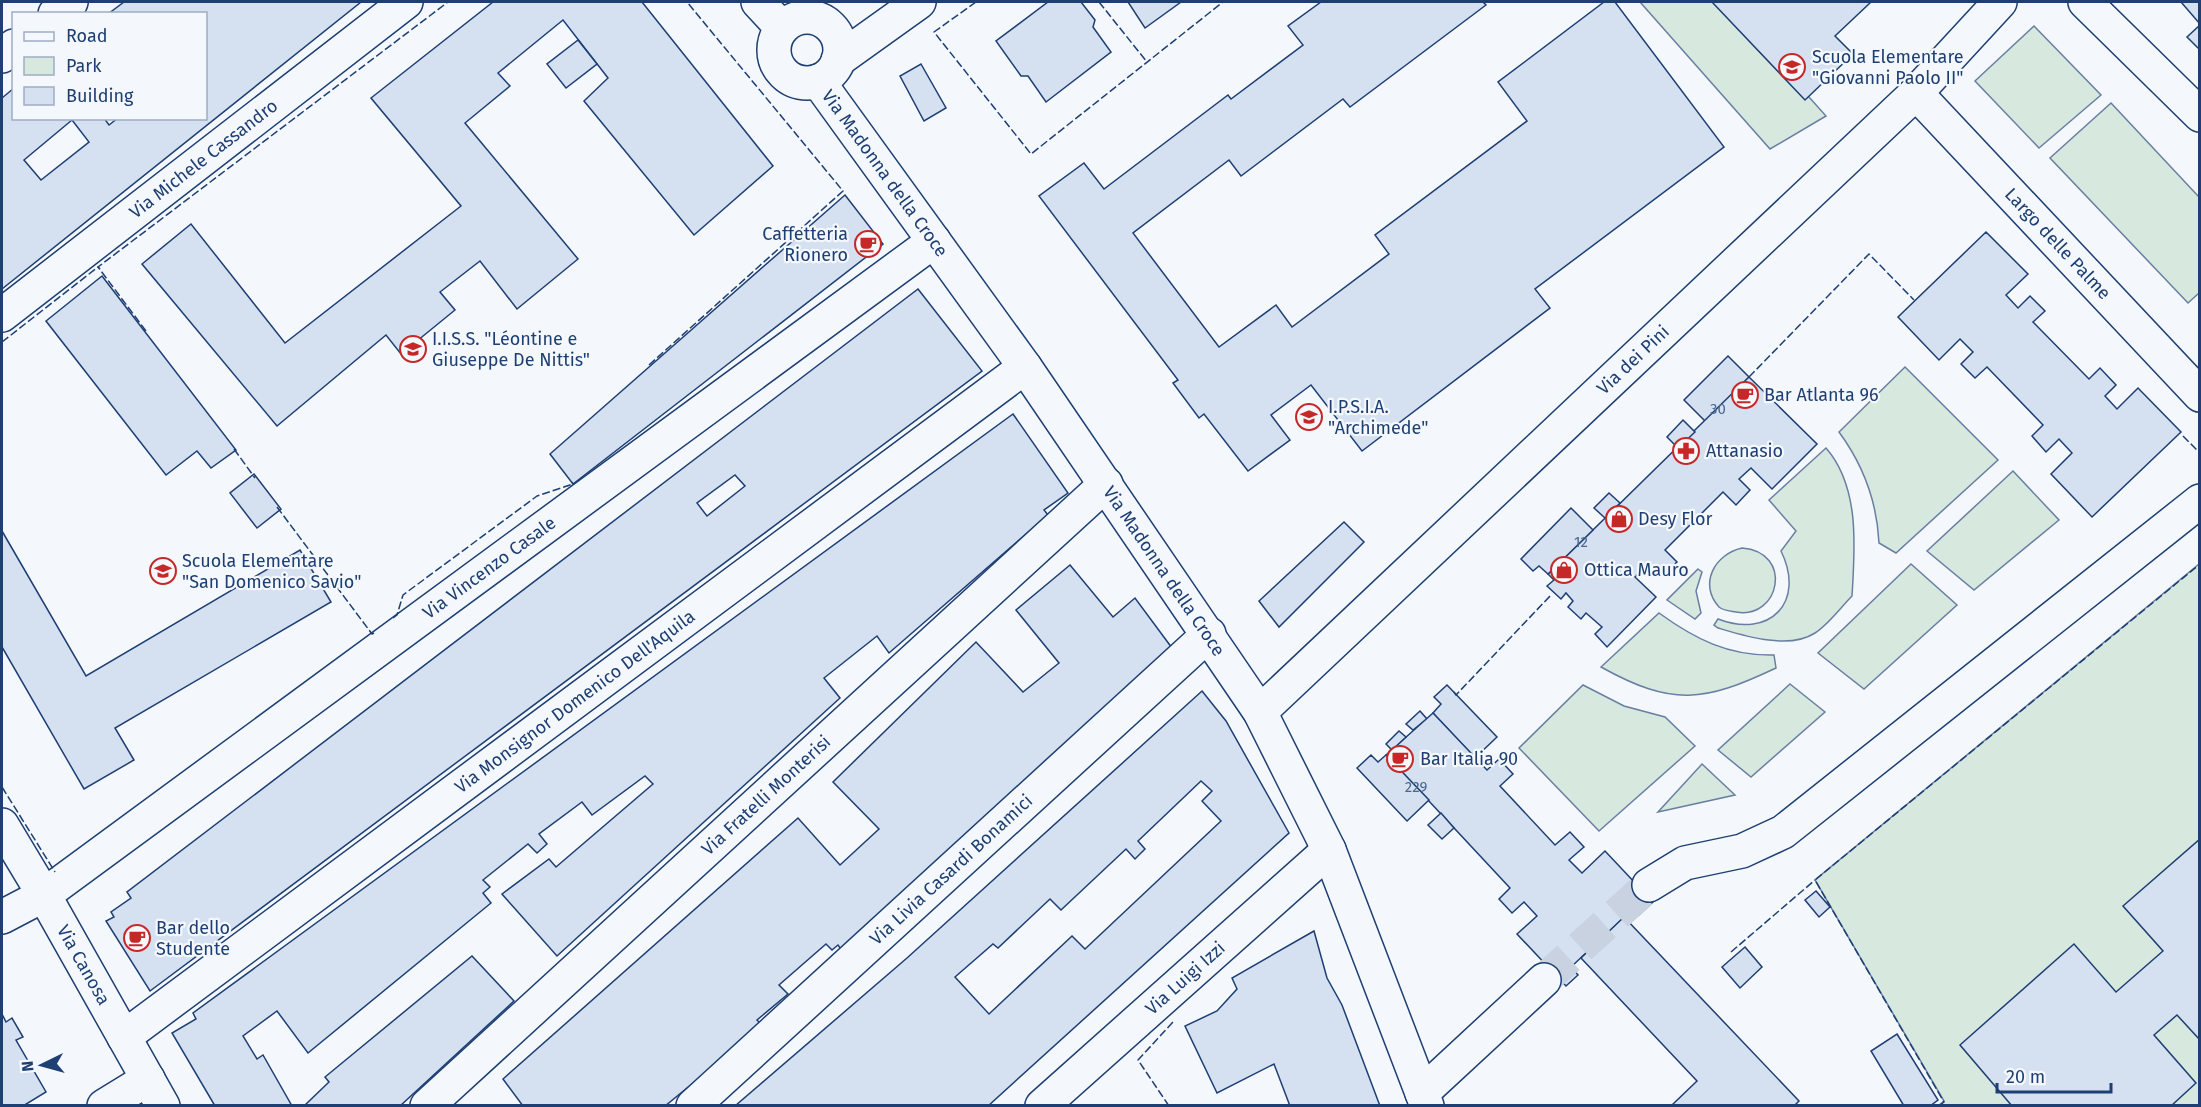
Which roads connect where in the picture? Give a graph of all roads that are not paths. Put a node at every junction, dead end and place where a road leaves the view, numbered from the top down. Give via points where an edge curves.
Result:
1 (71, 2) edge
2 (406, 2) edge
3 (758, 2) edge
4 (919, 2) edge
5 (2000, 2) edge
6 (2085, 2) edge
7 (58, 12) edge
8 (806, 16) edge
9 (828, 71) junction
10 (1916, 93) junction
11 (2199, 116) edge
12 (934, 241) junction
13 (2, 315) edge
14 (1025, 367) junction
15 (2199, 395) edge
16 (1106, 484) junction
17 (2199, 501) edge
18 (1209, 634) junction
19 (1260, 712) junction
20 (2, 825) edge
21 (1329, 850) junction
22 (1649, 885) tunnel mouth
23 (44, 895) junction
24 (2, 917) edge
25 (1544, 980) tunnel mouth
26 (124, 1037) junction
27 (156, 1092) edge
28 (1425, 1099) edge
29 (104, 1106) edge
30 (427, 1106) edge
31 (693, 1106) edge
32 (1042, 1106) edge

1 - 7 street
2 - 13 street, Via Michele Cassandro
3 - 8 street, Via Madonna della Croce
4 - 9 street
5 - 10 street, Via dei Pini
6 - 11 street
8 - 9 street, Via Madonna della Croce via 828,25 835,34 839,45
8 - 9 street, Via Madonna della Croce via 774,47 778,67 796,81
9 - 12 street, Via Madonna della Croce
10 - 15 street, Largo delle Palme
10 - 19 street, Via dei Pini
12 - 14 street, Via Madonna della Croce
12 - 23 street, Via Vincenzo Casale
14 - 16 street, Via Madonna della Croce
14 - 26 street, Via Monsignor Domenico Dell'Aquila
16 - 18 street, Via Madonna della Croce
16 - 30 street, Via Fratelli Monterisi
17 - 22 street via 1783,832 1742,851 1685,862
18 - 19 street, Via Madonna della Croce
18 - 31 street, Via Livia Casardi Bonamici
19 - 21 street, Via Madonna della Croce
20 - 23 street, Via Canosa
21 - 28 street, Via Madonna della Croce
21 - 32 street, Via Luigi Izzi
23 - 24 street, Via Vincenzo Casale
23 - 26 street, Via Canosa
25 - 28 street
26 - 27 street, Via Canosa
27 - 29 street

